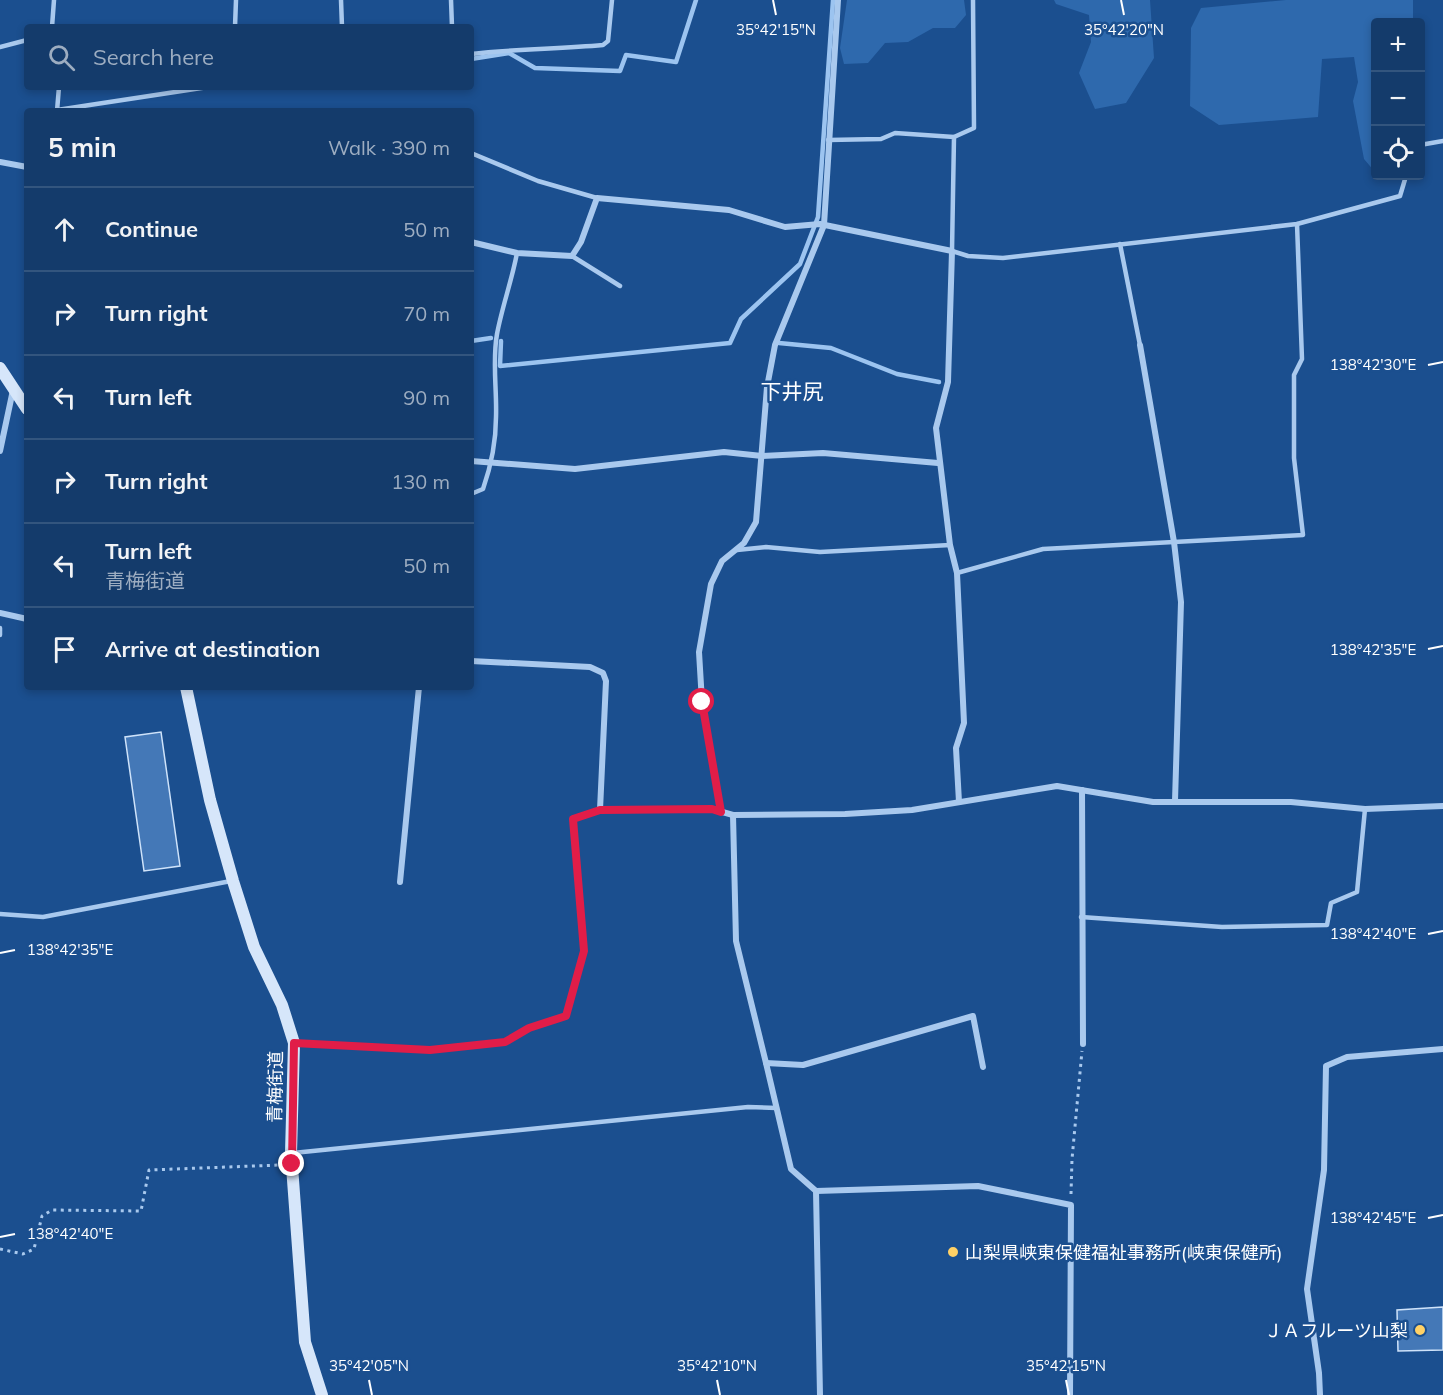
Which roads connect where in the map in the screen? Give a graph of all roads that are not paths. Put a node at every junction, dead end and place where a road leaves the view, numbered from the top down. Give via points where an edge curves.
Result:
1 (54, 0) edge
2 (236, 0) edge
3 (341, 0) edge
4 (451, 0) edge
5 (612, 0) edge
6 (838, 0) edge
7 (973, 0) edge
8 (52, 24) edge
9 (235, 24) edge
10 (342, 24) edge
11 (452, 24) edge
12 (24, 41) edge
13 (0, 47) edge
14 (474, 54) edge
15 (59, 90) edge
16 (189, 90) edge
17 (57, 108) edge
18 (76, 108) edge
19 (954, 137) junction
20 (828, 140) junction
21 (1443, 141) edge
22 (1425, 144) edge
23 (474, 154) edge
24 (0, 162) edge
25 (24, 166) edge
26 (1405, 180) edge
27 (597, 198) junction
28 (1297, 224) junction
29 (822, 225) junction
30 (474, 243) edge
31 (1120, 244) junction
32 (952, 251) junction
33 (517, 253) junction
34 (572, 256) junction
35 (621, 286) dead end
36 (1140, 345) joint
37 (0, 369) edge
38 (13, 389) junction
39 (24, 405) edge
40 (0, 451) edge
41 (762, 456) junction
42 (474, 461) edge
43 (938, 463) junction
44 (491, 464) junction
45 (474, 493) edge
46 (1174, 542) junction
47 (950, 545) junction
48 (736, 550) junction
49 (957, 573) junction
50 (0, 613) edge
51 (24, 619) edge
52 (0, 628) edge
53 (0, 634) edge
54 (474, 661) edge
55 (187, 690) edge
56 (419, 690) edge
57 (1082, 790) junction
58 (1175, 801) junction
59 (959, 802) junction
60 (1443, 806) edge
61 (1365, 809) junction
62 (600, 810) junction
63 (721, 812) junction
64 (733, 815) junction
65 (233, 881) junction
66 (400, 882) dead end
67 (0, 914) edge
68 (1081, 917) junction
69 (294, 1043) junction
70 (1083, 1044) road end
71 (1443, 1049) edge
72 (766, 1063) junction
73 (983, 1067) dead end
74 (777, 1108) junction
75 (292, 1159) junction
76 (816, 1191) junction
77 (322, 1395) edge
78 (820, 1395) edge
79 (1070, 1395) edge
80 (1320, 1395) edge

1 - 8 lane
2 - 9 lane
3 - 10 lane
4 - 11 lane
5 - 14 lane via 608,41 603,45
6 - 20 street
7 - 19 lane via 974,128
12 - 13 lane
15 - 17 lane
16 - 18 lane
19 - 20 lane via 896,133 881,139
19 - 32 lane
20 - 29 street
21 - 22 lane
23 - 27 lane via 538,181
24 - 25 street
26 - 28 lane via 1400,196
27 - 29 street via 729,210 785,227
27 - 34 street
28 - 31 lane
28 - 46 lane via 1302,359 1294,375 1294,458 1303,535
29 - 32 street
29 - 41 street via 775,345 767,387
30 - 33 street
31 - 32 lane via 1003,258
31 - 36 lane
32 - 43 street via 948,382 936,428
33 - 34 street
33 - 44 lane via 497,333
34 - 35 lane
36 - 46 street
37 - 38 main road
38 - 39 main road
38 - 40 street
41 - 43 street via 824,453
41 - 44 street via 724,452 575,469
41 - 48 street via 756,522
42 - 44 street
43 - 47 street
44 - 45 lane via 483,489
46 - 49 lane via 1043,549
46 - 58 street via 1180,602
47 - 48 lane via 820,552 766,547
47 - 49 street
48 - 63 street via 722,561 711,584 699,652 702,702
49 - 59 street via 964,723 956,748
50 - 51 street
52 - 53 lane
54 - 62 street via 590,667 603,673 606,681
55 - 65 main road, 青梅街道 via 210,800
56 - 66 street
57 - 58 street via 1153,802
57 - 59 street via 1057,786
57 - 68 street
58 - 61 street via 1291,802
59 - 64 street via 901,811
60 - 61 street
61 - 68 lane via 1358,892 1331,903 1327,925 1222,927
62 - 63 street
62 - 69 lane via 573,819 584,951 566,1016 529,1028 505,1042 430,1050
63 - 64 street
64 - 72 street via 736,941
65 - 67 lane via 43,917
65 - 69 main road, 青梅街道 via 254,947 282,1005
68 - 70 street
69 - 75 main road, 青梅街道
71 - 80 street via 1347,1057 1326,1066 1324,1170 1307,1289
72 - 73 street via 803,1065 973,1016
72 - 74 street
74 - 75 lane via 748,1107
74 - 76 street via 791,1169
75 - 77 main road, 青梅街道 via 305,1342
76 - 78 street
76 - 79 street via 978,1186 1071,1205

